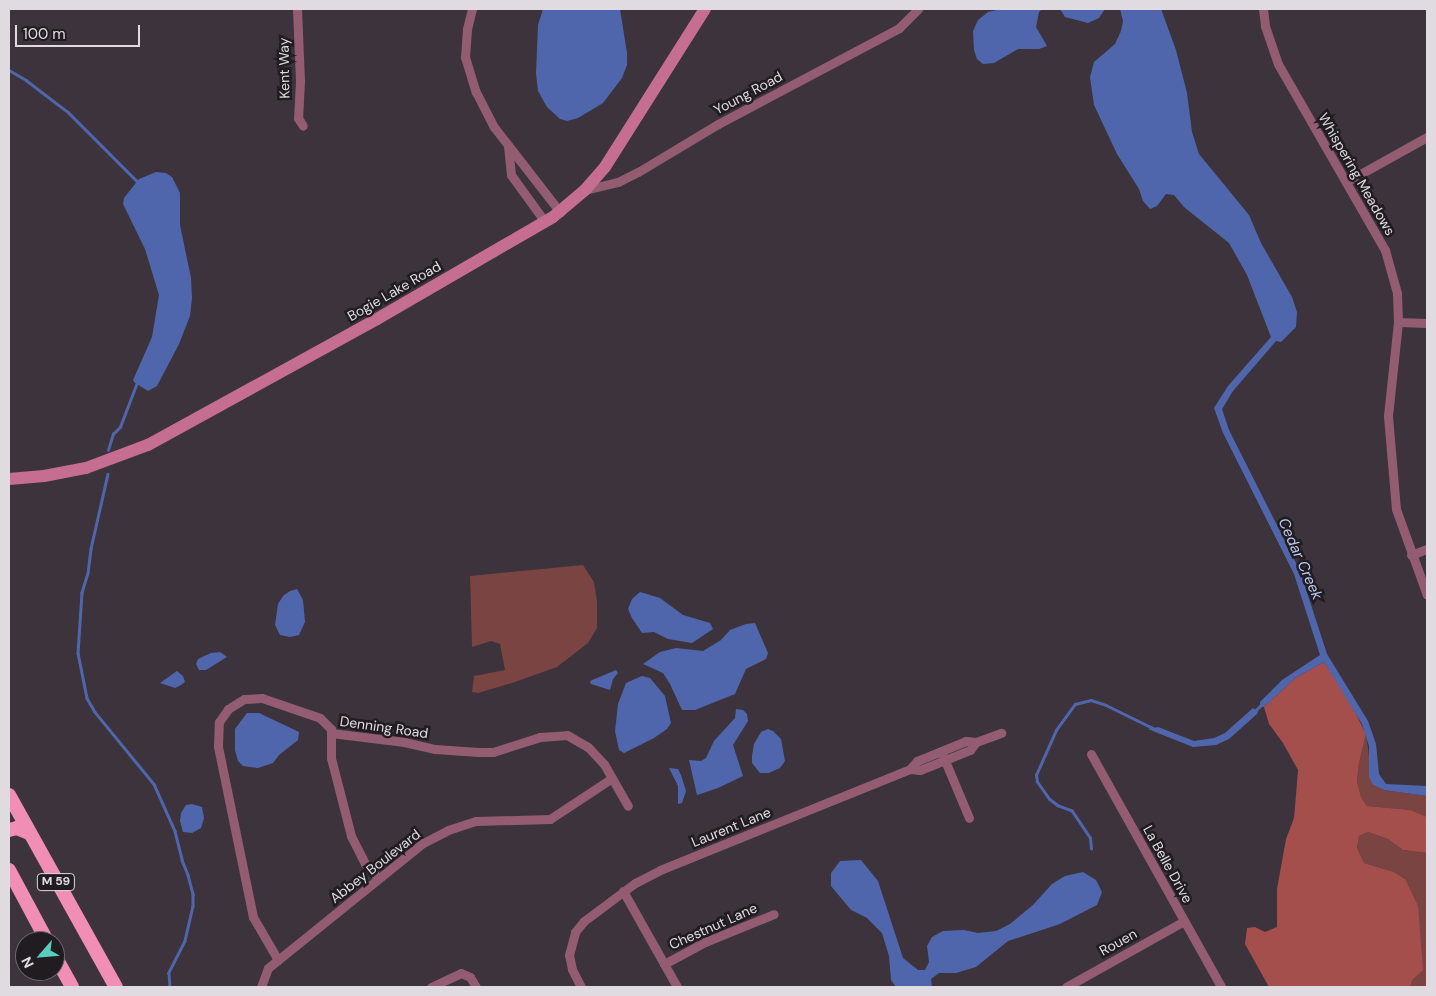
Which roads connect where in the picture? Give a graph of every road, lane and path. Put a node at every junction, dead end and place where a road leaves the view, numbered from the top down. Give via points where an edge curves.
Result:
1 (297, 9) edge
2 (472, 9) edge
3 (705, 9) edge
4 (918, 9) edge
5 (1263, 9) edge
6 (304, 126) dead end
7 (1427, 137) edge
8 (508, 146) junction
9 (1346, 182) junction
10 (585, 190) junction
11 (560, 212) junction
12 (545, 222) junction
13 (1398, 322) junction
14 (1427, 323) edge
15 (9, 478) edge
16 (1427, 549) edge
17 (1411, 555) junction
18 (1427, 595) edge
19 (1001, 732) dead end
20 (331, 733) junction
21 (976, 742) junction
22 (941, 751) junction
23 (1091, 754) dead end
24 (945, 760) junction
25 (910, 769) junction
26 (612, 778) junction
27 (9, 795) edge
28 (628, 806) dead end
29 (969, 818) dead end
30 (9, 830) edge
31 (30, 833) junction
32 (9, 870) edge
33 (378, 878) junction
34 (623, 891) junction
35 (774, 914) dead end
36 (1184, 921) junction
37 (42, 931) edge
38 (278, 960) junction
39 (664, 964) junction
40 (65, 974) edge
41 (72, 987) edge
42 (116, 987) edge
43 (261, 987) edge
44 (432, 987) edge
45 (476, 987) edge
46 (581, 987) edge
47 (677, 987) edge
48 (1066, 987) edge
49 (1221, 987) edge

1 - 6 street, Kent Way via 298,118
2 - 8 street via 465,42 469,75 484,108
3 - 10 main road, Bogie Lake Road via 612,156
4 - 10 street, Young Road via 899,28 718,124 638,172 618,182
5 - 9 street, Whispering Meadows via 1265,26 1278,64
7 - 9 street
8 - 11 street
8 - 12 street via 511,175
9 - 13 street, Whispering Meadows via 1385,250 1397,293
10 - 11 main road, Bogie Lake Road
11 - 12 main road, Bogie Lake Road
12 - 15 main road, Bogie Lake Road via 148,445 86,468 44,476
13 - 14 street
13 - 17 street, Whispering Meadows via 1388,416 1396,509
16 - 17 street
17 - 18 street, Whispering Meadows
19 - 21 street, Laurent Lane
20 - 26 street, Denning Road via 435,749 478,752 493,752 540,737 567,735 588,747
20 - 33 street via 331,758 351,836 365,864
20 - 38 street, Denning Road via 320,718 262,698 244,699 228,710 219,722 218,746 253,917
21 - 22 street, Laurent Lane via 966,741
21 - 24 street, Laurent Lane via 970,750
22 - 24 street
22 - 25 street, Laurent Lane via 917,761
23 - 36 street, La Belle Drive
24 - 25 street, Laurent Lane via 920,770
24 - 29 street
25 - 34 street, Laurent Lane via 660,870
26 - 28 street, Denning Road
26 - 33 street, Abbey Boulevard via 550,819 476,821 448,830 423,843
27 - 31 highway, M 59
30 - 31 highway via 17,828
31 - 42 highway, M 59
32 - 37 highway, M 59
33 - 38 street, Abbey Boulevard
34 - 39 street
34 - 46 street, Laurent Lane via 584,921 575,932 569,955
35 - 39 street, Chestnut Lane via 696,946
36 - 48 street, Rouen
36 - 49 street, La Belle Drive
38 - 43 street, Abbey Boulevard via 268,968
39 - 47 street
40 - 41 highway
44 - 45 street via 455,974 468,975

